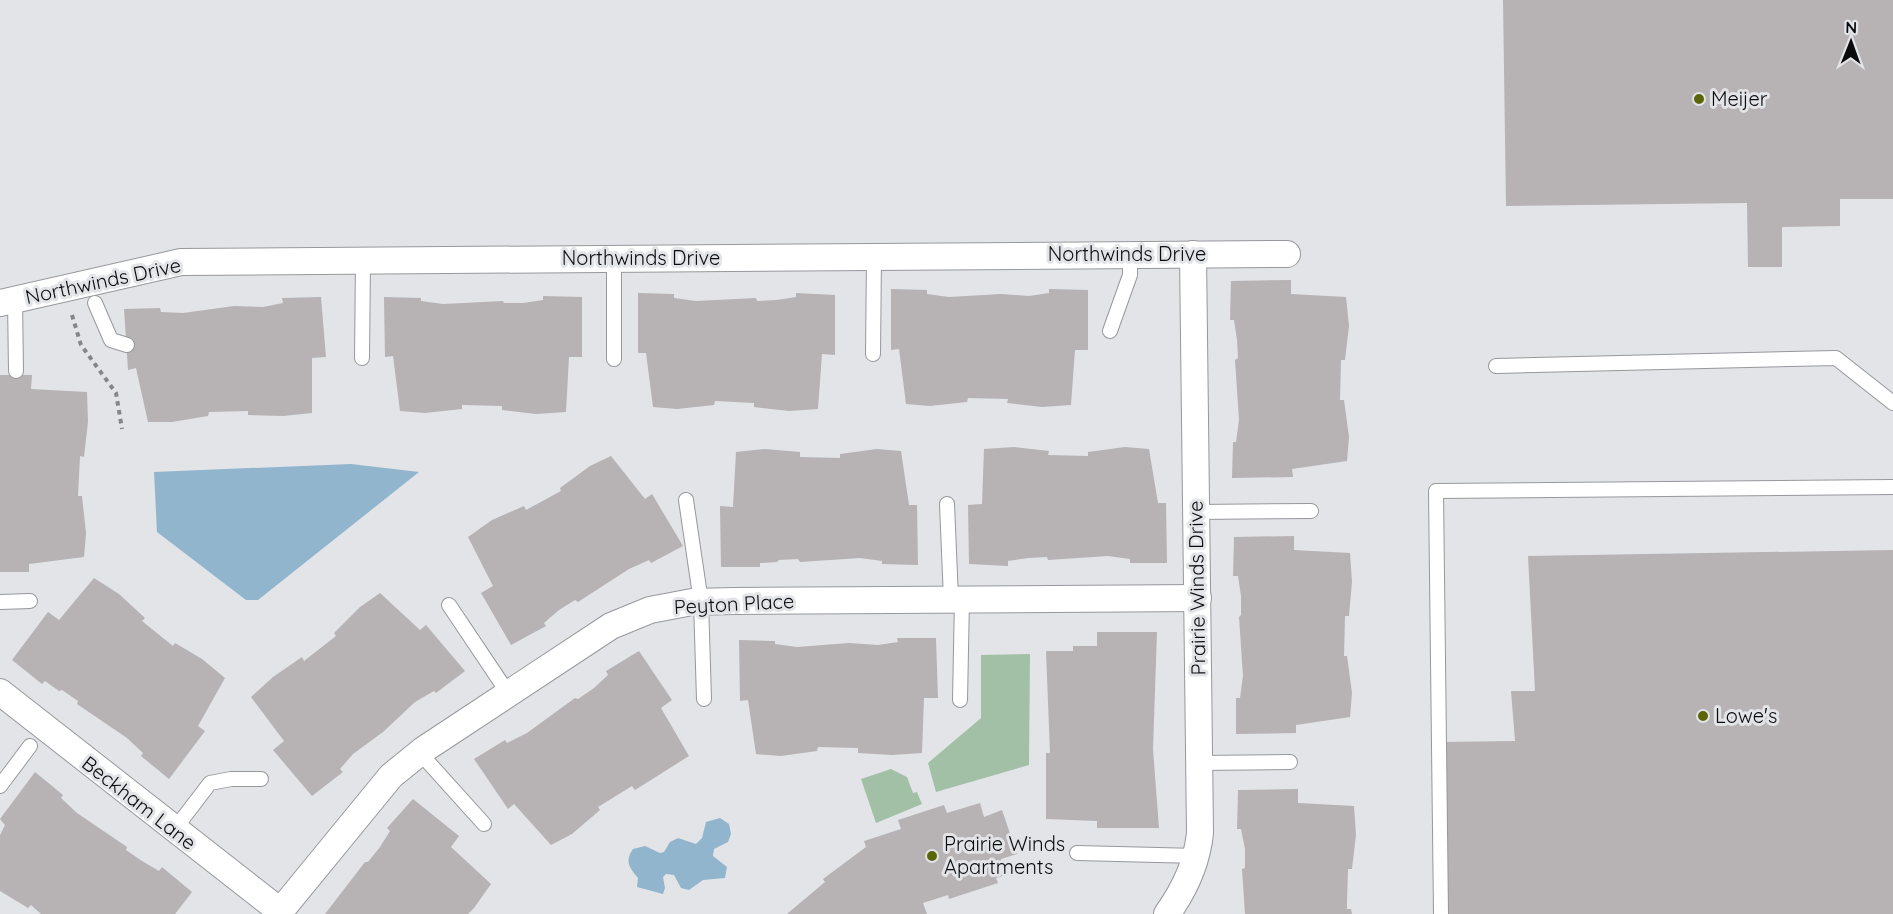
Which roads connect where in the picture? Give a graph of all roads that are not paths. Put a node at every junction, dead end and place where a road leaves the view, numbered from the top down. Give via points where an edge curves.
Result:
1 (1130, 254) junction
2 (1193, 254) junction
3 (1287, 254) dead end
4 (874, 256) junction
5 (614, 258) junction
6 (363, 260) junction
7 (8, 302) edge
8 (95, 303) dead end
9 (1110, 331) dead end
10 (127, 345) dead end
11 (873, 354) dead end
12 (362, 358) dead end
13 (614, 359) dead end
14 (1496, 366) dead end
15 (16, 371) dead end
16 (1893, 403) edge
17 (1893, 487) edge
18 (686, 500) dead end
19 (947, 504) dead end
20 (1311, 511) dead end
21 (1196, 512) junction
22 (1198, 598) junction
23 (957, 599) junction
24 (30, 601) dead end
25 (0, 602) edge
26 (702, 602) junction
27 (449, 605) dead end
28 (0, 692) edge
29 (508, 693) junction
30 (704, 699) dead end
31 (960, 700) dead end
32 (30, 746) dead end
33 (420, 753) junction
34 (1290, 762) dead end
35 (1199, 763) junction
36 (261, 779) dead end
37 (0, 786) edge
38 (484, 824) dead end
39 (174, 830) junction
40 (1077, 853) dead end
41 (1198, 856) junction
42 (279, 913) edge
43 (1167, 914) edge
44 (1441, 914) edge

1 - 2 street, Northwinds Drive
1 - 4 street, Northwinds Drive
1 - 9 lane via 1130,275
2 - 3 street, Northwinds Drive
2 - 21 street, Prairie Winds Drive
4 - 5 street, Northwinds Drive
4 - 11 lane
5 - 6 street, Northwinds Drive
5 - 13 lane
6 - 7 street, Northwinds Drive via 181,261
6 - 12 lane
7 - 15 lane
8 - 10 lane via 111,340
14 - 16 lane via 1836,358
17 - 44 lane via 1436,491
18 - 26 lane
19 - 23 lane
20 - 21 lane
21 - 22 street, Prairie Winds Drive
22 - 23 street, Peyton Place
22 - 35 street, Prairie Winds Drive
23 - 26 street, Peyton Place
23 - 31 lane
24 - 25 lane
26 - 29 street, Peyton Place via 650,610 611,626
26 - 30 lane
27 - 29 lane
28 - 39 street, Beckham Lane
29 - 33 street, Peyton Place
32 - 37 lane
33 - 38 lane
33 - 42 street, Peyton Place via 391,776
34 - 35 lane
35 - 41 street, Prairie Winds Drive
36 - 39 lane via 210,783
39 - 42 street, Beckham Lane
40 - 41 lane
41 - 43 street, Prairie Winds Drive

